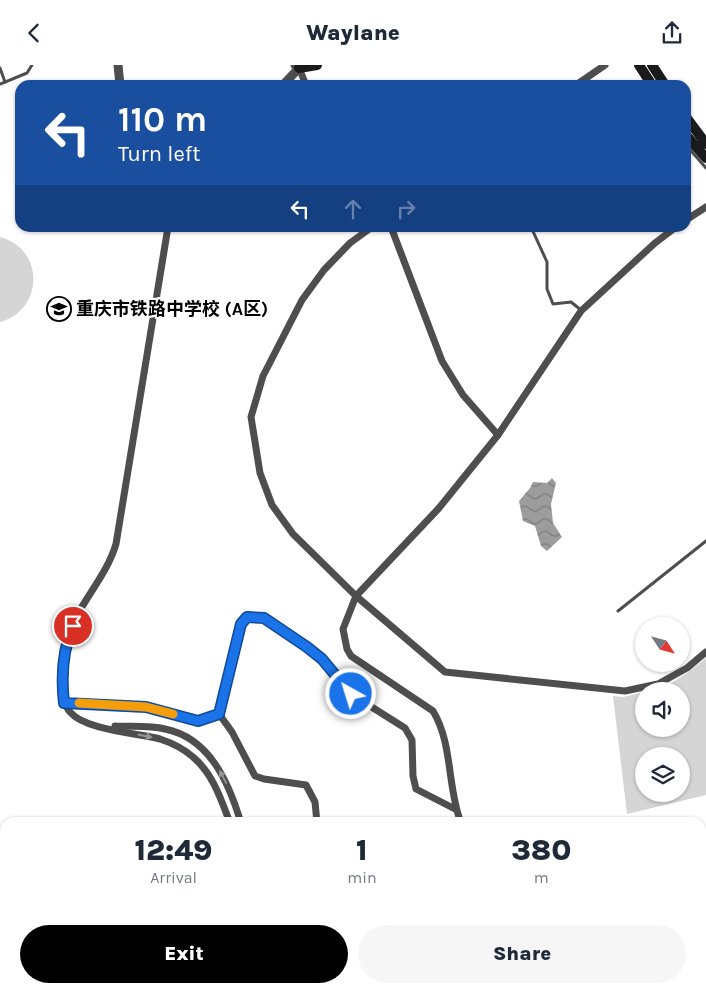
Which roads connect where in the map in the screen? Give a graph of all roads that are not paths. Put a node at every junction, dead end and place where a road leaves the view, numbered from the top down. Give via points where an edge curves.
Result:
1 (32, 65) edge
2 (118, 65) edge
3 (317, 65) edge
4 (605, 65) edge
5 (639, 65) edge
6 (652, 65) edge
7 (299, 66) edge
8 (0, 68) edge
9 (120, 80) edge
10 (287, 80) edge
11 (304, 80) edge
12 (583, 80) edge
13 (649, 80) edge
14 (662, 80) edge
15 (5, 82) junction
16 (0, 84) edge
17 (691, 124) edge
18 (691, 141) edge
19 (706, 144) edge
20 (691, 151) edge
21 (706, 158) edge
22 (706, 168) edge
23 (706, 207) edge
24 (691, 217) edge
25 (167, 232) edge
26 (365, 232) edge
27 (393, 232) edge
28 (533, 232) edge
29 (670, 232) edge
30 (582, 311) junction
31 (498, 435) junction
32 (706, 541) edge
33 (356, 596) junction
34 (618, 611) dead end
35 (706, 652) edge
36 (64, 703) junction
37 (219, 714) junction
38 (97, 726) junction
39 (455, 809) junction
40 (227, 817) edge
41 (239, 817) edge
42 (316, 817) edge
43 (458, 817) edge

1 - 15 lane via 27,73
2 - 9 street
3 - 7 main road
4 - 12 street
5 - 13 main road
6 - 14 main road
7 - 10 street
7 - 11 street
8 - 15 lane
15 - 16 lane
17 - 19 main road
18 - 21 main road
20 - 22 lane
23 - 24 street
25 - 36 street via 116,544 106,570 78,613 67,638 61,681
26 - 33 street via 324,270 302,300 263,375 251,417 260,473 272,505 293,535
27 - 31 street via 442,361 463,395
28 - 30 lane via 547,262 547,289 553,305 571,303
29 - 30 street
30 - 31 street
31 - 33 street via 440,508
32 - 34 lane
33 - 35 street via 445,672 625,691 658,684 687,668
33 - 39 street via 343,629 347,649 351,656 434,711 441,724
36 - 37 street via 146,707 198,721
36 - 38 street via 77,718
37 - 39 street via 241,624 247,617 264,618 322,659 351,694 404,728 412,740 416,789
37 - 42 street via 255,775 306,785 315,802
38 -> 40 street via 159,739 194,757 212,780
41 -> 38 street via 222,773 208,754 190,739 165,729
39 - 43 street

